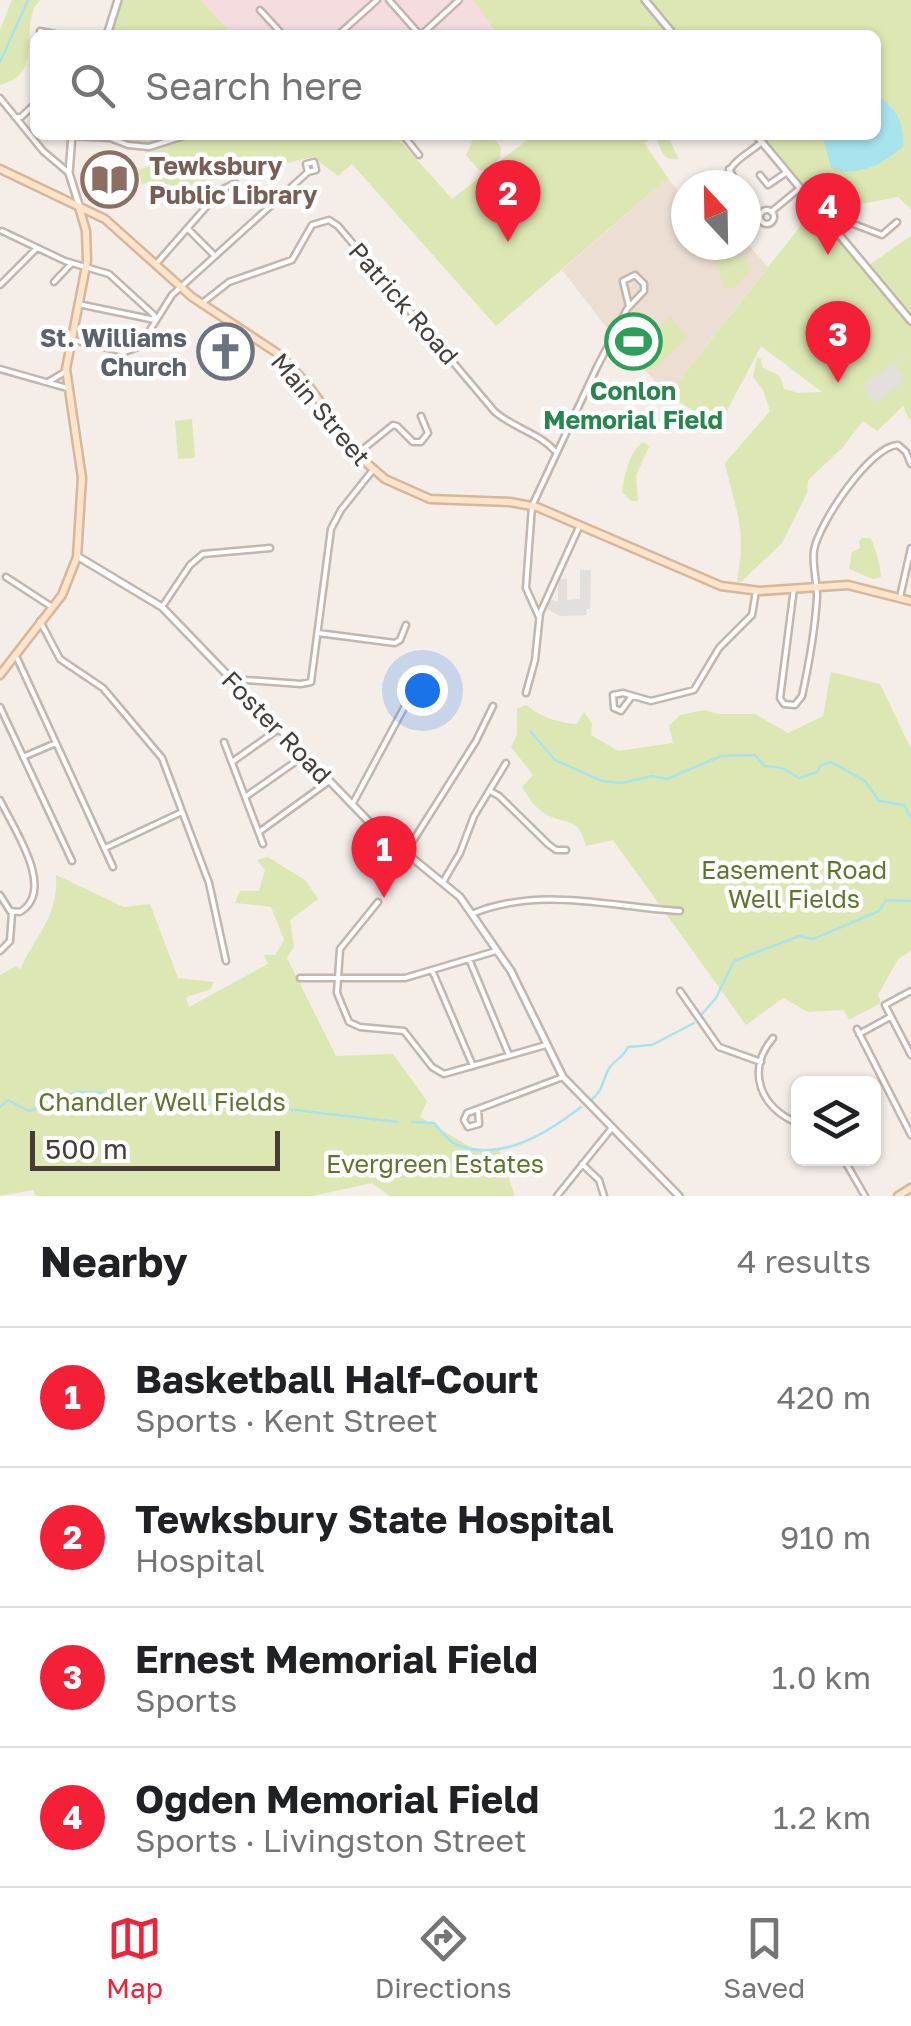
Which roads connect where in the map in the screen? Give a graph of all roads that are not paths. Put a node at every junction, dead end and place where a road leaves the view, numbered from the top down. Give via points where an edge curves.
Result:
1 (118, 0) edge
2 (377, 0) edge
3 (390, 0) edge
4 (459, 0) edge
5 (645, 0) edge
6 (260, 10) dead end
7 (109, 30) edge
8 (278, 30) edge
9 (344, 30) edge
10 (416, 30) edge
11 (426, 30) edge
12 (670, 30) edge
13 (0, 98) edge
14 (30, 108) edge
15 (15, 117) junction
16 (30, 135) edge
17 (35, 140) edge
18 (71, 140) edge
19 (117, 140) edge
20 (171, 140) edge
21 (407, 140) edge
22 (762, 142) joint
23 (419, 155) dead end
24 (0, 170) edge
25 (729, 170) dead end
26 (308, 172) dead end
27 (787, 172) junction
28 (68, 173) junction
29 (761, 176) edge
30 (235, 183) dead end
31 (72, 186) junction
32 (800, 188) junction
33 (62, 198) junction
34 (78, 206) junction
35 (771, 212) dead end
36 (105, 220) junction
37 (897, 222) dead end
38 (188, 228) junction
39 (834, 228) junction
40 (86, 230) junction
41 (2, 231) edge
42 (38, 248) junction
43 (215, 255) junction
44 (72, 264) junction
45 (156, 264) junction
46 (86, 268) junction
47 (54, 282) dead end
48 (0, 284) edge
49 (181, 288) junction
50 (78, 304) junction
51 (200, 304) junction
52 (629, 306) junction
53 (155, 320) junction
54 (911, 321) edge
55 (70, 339) junction
56 (0, 370) edge
57 (66, 371) junction
58 (48, 382) junction
59 (68, 388) junction
60 (422, 416) dead end
61 (555, 451) junction
62 (357, 454) junction
63 (911, 464) edge
64 (373, 470) junction
65 (532, 506) junction
66 (580, 525) junction
67 (270, 548) dead end
68 (911, 548) edge
69 (77, 556) junction
70 (6, 577) dead end
71 (817, 585) junction
72 (794, 588) junction
73 (756, 591) junction
74 (900, 597) junction
75 (911, 601) edge
76 (52, 607) junction
77 (162, 607) junction
78 (539, 617) junction
79 (40, 622) junction
80 (406, 625) dead end
81 (318, 633) junction
82 (15, 654) junction
83 (0, 676) edge
84 (232, 680) junction
85 (414, 691) dead end
86 (526, 693) dead end
87 (632, 696) dead end
88 (494, 706) dead end
89 (0, 707) edge
90 (280, 728) junction
91 (56, 742) junction
92 (224, 742) dead end
93 (305, 755) junction
94 (24, 757) junction
95 (232, 762) junction
96 (506, 763) dead end
97 (329, 781) junction
98 (489, 791) junction
99 (246, 797) junction
100 (0, 800) edge
101 (352, 805) junction
102 (183, 812) junction
103 (259, 832) junction
104 (263, 844) dead end
105 (105, 848) junction
106 (566, 850) dead end
107 (406, 852) junction
108 (72, 861) dead end
109 (113, 867) dead end
110 (443, 882) junction
111 (0, 895) edge
112 (378, 902) dead end
113 (680, 911) dead end
114 (12, 912) junction
115 (474, 913) junction
116 (498, 950) junction
117 (0, 951) edge
118 (469, 959) junction
119 (226, 962) dead end
120 (432, 970) junction
121 (300, 978) dead end
122 (337, 978) junction
123 (680, 990) dead end
124 (911, 991) edge
125 (891, 1016) junction
126 (773, 1038) dead end
127 (546, 1045) junction
128 (509, 1055) junction
129 (911, 1056) edge
130 (761, 1062) junction
131 (473, 1066) junction
132 (563, 1077) junction
133 (478, 1109) dead end
134 (791, 1121) edge
135 (611, 1130) junction
136 (911, 1135) edge
137 (582, 1164) junction
138 (848, 1166) edge
139 (911, 1188) edge
140 (558, 1196) edge
141 (604, 1196) edge
142 (679, 1196) edge
143 (865, 1196) edge
144 (900, 1196) edge

1 - 7 street
2 - 9 street
3 - 10 street
4 - 11 street
5 - 12 street
6 - 8 street
13 - 15 street
14 - 15 street
15 - 16 street
17 - 28 street
18 - 28 street
19 - 20 street via 148,147
21 - 23 street
22 - 25 street
22 - 27 street
24 - 33 main road, Main Street
26 - 43 street
27 - 29 street via 768,185
27 - 32 street
28 - 31 street
30 - 38 street
31 - 33 street
31 - 34 street
32 - 35 street
32 - 39 street
33 - 34 main road, Main Street
34 - 36 main road, Main Street
34 - 40 main road
36 - 40 main road via 93,220
36 - 45 main road, Main Street
37 - 39 street via 882,234 851,223
38 - 43 street
38 - 45 street
39 - 54 street
40 - 46 main road
41 - 42 street
42 - 44 street
42 - 48 street
43 - 49 street
44 - 46 street
44 - 47 street
45 - 49 main road, Main Street
46 - 50 main road
46 - 53 street via 114,276
49 - 51 main road, Main Street
49 - 53 street
50 - 53 street
50 - 55 main road
51 - 61 street, Patrick Road via 229,282 292,260 312,224 329,220 496,412
51 - 62 main road, Main Street via 280,355
52 - 52 street via 644,290 636,275 623,281
52 - 61 street
53 - 55 street via 142,344 125,352
55 - 57 main road
56 - 58 street
57 - 58 street
57 - 59 main road
58 - 59 street
59 - 69 main road via 82,478
60 - 62 street via 428,432 420,442 392,426
61 - 65 street
62 - 64 main road, Main Street
63 - 71 street via 902,448 890,446 844,493 815,548
64 - 65 main road, Main Street via 430,499
64 - 81 street via 332,529
65 - 66 main road, Main Street
65 - 78 street via 526,588
66 - 73 main road, Main Street via 704,581
66 - 78 street
67 - 77 street via 203,554
68 - 74 street
69 - 76 main road
69 - 77 street, Foster Road
70 - 76 street
71 - 72 main road, Main Street
71 - 72 street via 804,687 792,705 780,698
71 - 74 main road, Main Street
72 - 73 main road, Main Street
73 - 87 street via 752,616 719,648 694,690 651,701
74 - 75 main road, Main Street
76 - 79 main road
77 - 84 street, Foster Road
78 - 86 street
79 - 82 main road
79 - 102 street via 60,659 103,688 158,752
80 - 81 street via 395,643
81 - 84 street via 309,684
82 - 83 main road
82 - 91 street
84 - 90 street, Foster Road
85 - 101 street
88 - 107 street
89 - 94 street
90 - 93 street, Foster Road
90 - 95 street
91 - 94 street
91 - 105 street
92 - 95 street
93 - 97 street, Foster Road
93 - 99 street
94 - 108 street
95 - 99 street
96 - 98 street
97 - 101 street, Foster Road
97 - 103 street
98 - 106 street via 552,847
98 - 110 street
99 - 103 street
100 - 114 street via 37,883 31,904
101 - 107 street, Foster Road
102 - 105 street
102 - 119 street via 209,883
103 - 104 street
105 - 109 street
107 - 110 street, Foster Road
110 - 115 street, Foster Road
111 - 114 street
112 - 122 street via 343,942
113 - 115 street via 546,898
114 - 117 street via 10,941
115 - 116 street, Foster Road
116 - 118 street
116 - 127 street, Foster Road
118 - 120 street
118 - 128 street
120 - 122 street via 400,978
120 - 131 street
121 - 122 street
122 - 131 street via 343,1010 354,1025 404,1031 440,1073
123 - 130 street via 719,1048
124 - 125 street via 885,1005
125 - 129 street
125 - 136 street via 858,1031
126 - 130 street
127 - 128 street
127 - 132 street, Foster Road
128 - 131 street
130 - 134 street via 760,1086 769,1104
132 - 133 street
132 - 135 street, Foster Road
135 - 137 street
135 - 142 street, Foster Road
137 - 140 street
137 - 141 street via 595,1174
138 - 143 street
139 - 144 main road

